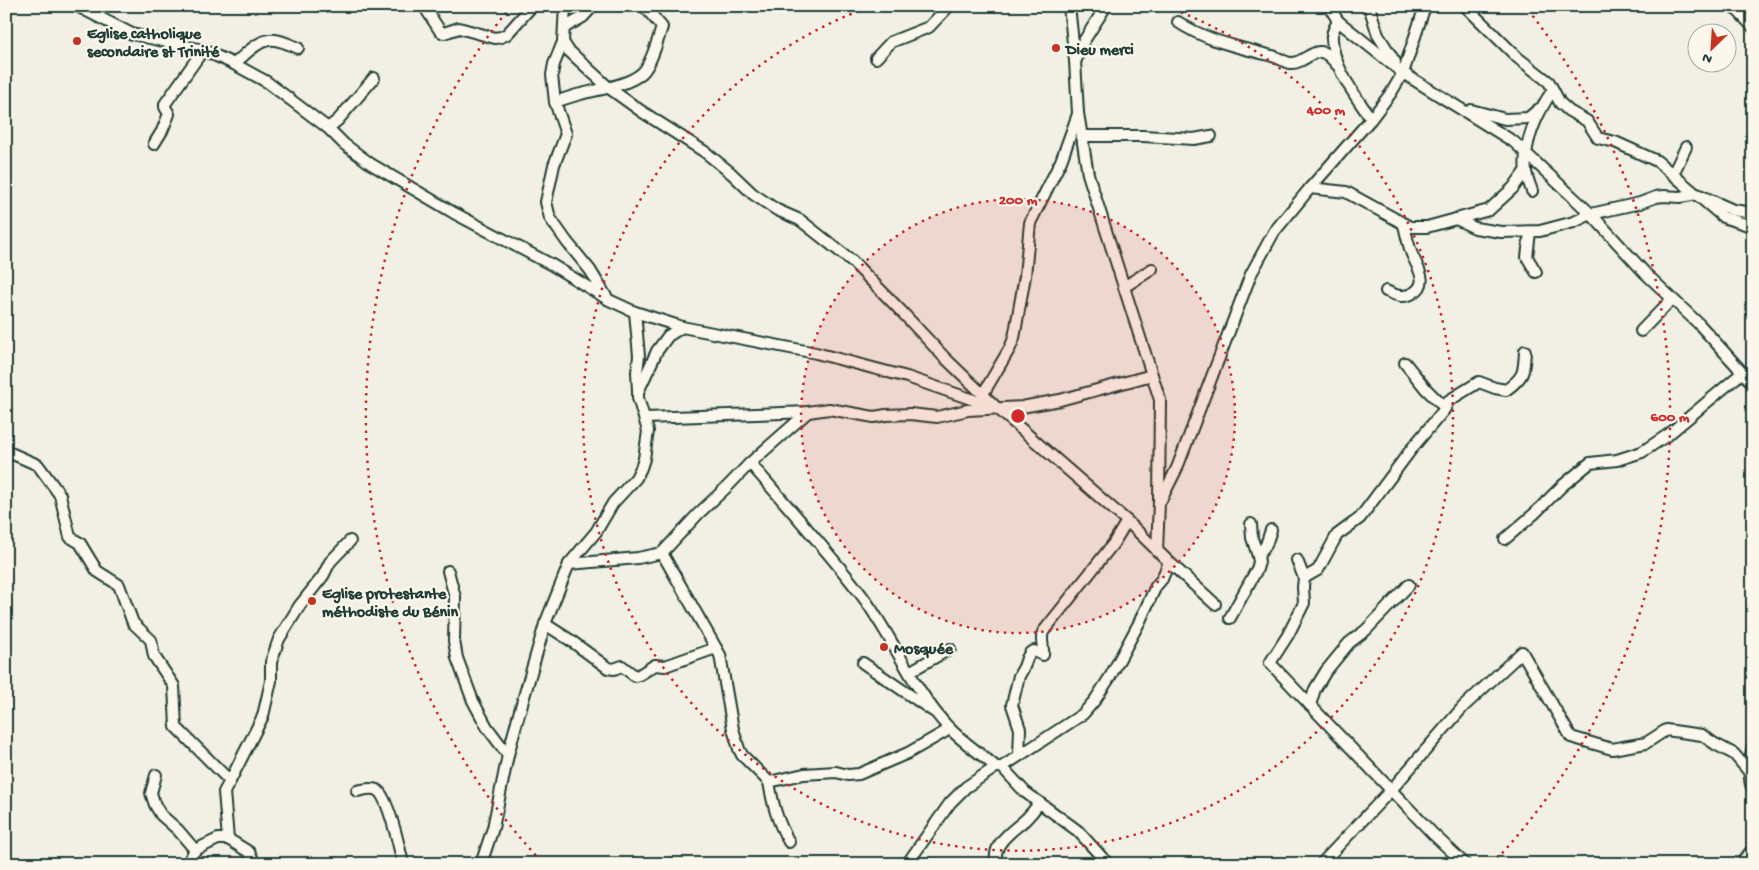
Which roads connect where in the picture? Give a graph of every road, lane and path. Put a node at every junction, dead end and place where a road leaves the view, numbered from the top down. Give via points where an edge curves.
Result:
1 (77, 6) edge
2 (424, 6) edge
3 (532, 6) edge
4 (565, 6) edge
5 (593, 6) edge
6 (644, 6) edge
7 (949, 6) edge
8 (1069, 6) edge
9 (1106, 6) edge
10 (1329, 6) edge
11 (1369, 6) edge
12 (1426, 6) edge
13 (1465, 6) edge
14 (1731, 6) edge
15 (1338, 21) junction
16 (1178, 22) dead end
17 (1753, 26) edge
18 (564, 28) junction
19 (563, 42) junction
20 (298, 48) dead end
21 (203, 50) junction
22 (876, 58) dead end
23 (1075, 61) junction
24 (234, 64) junction
25 (1341, 69) junction
26 (1403, 73) junction
27 (374, 78) dead end
28 (610, 88) junction
29 (1553, 90) junction
30 (555, 102) junction
31 (1455, 105) junction
32 (1542, 106) junction
33 (1078, 114) junction
34 (1371, 119) junction
35 (328, 128) junction
36 (1082, 136) junction
37 (1211, 136) dead end
38 (154, 144) dead end
39 (1686, 147) dead end
40 (1527, 153) junction
41 (1526, 170) junction
42 (1673, 174) junction
43 (1310, 188) junction
44 (1532, 191) dead end
45 (1697, 194) junction
46 (1753, 213) edge
47 (1592, 214) junction
48 (1456, 219) junction
49 (1404, 225) junction
50 (1753, 230) edge
51 (1530, 232) junction
52 (1152, 269) dead end
53 (1536, 272) dead end
54 (1124, 287) junction
55 (1386, 291) dead end
56 (1672, 299) junction
57 (609, 300) junction
58 (635, 312) junction
59 (682, 327) junction
60 (1641, 330) dead end
61 (1525, 351) dead end
62 (1406, 363) dead end
63 (1743, 372) junction
64 (1152, 375) junction
65 (1753, 384) edge
66 (638, 392) junction
67 (983, 394) junction
68 (998, 408) junction
69 (1445, 408) junction
70 (808, 412) junction
71 (645, 418) junction
72 (6, 451) edge
73 (750, 463) junction
74 (1159, 502) junction
75 (1128, 520) junction
76 (1251, 524) dead end
77 (1272, 530) dead end
78 (1505, 539) dead end
79 (350, 541) dead end
80 (1157, 551) junction
81 (662, 553) junction
82 (1258, 556) junction
83 (1297, 560) dead end
84 (1168, 562) junction
85 (569, 564) junction
86 (448, 571) dead end
87 (1304, 578) junction
88 (1409, 585) dead end
89 (1215, 604) dead end
90 (1230, 618) dead end
91 (545, 624) junction
92 (716, 648) junction
93 (950, 649) dead end
94 (863, 662) dead end
95 (909, 672) junction
96 (1310, 705) junction
97 (938, 714) junction
98 (950, 729) junction
99 (1753, 745) edge
100 (1019, 755) junction
101 (508, 756) junction
102 (999, 767) junction
103 (1751, 774) junction
104 (156, 775) dead end
105 (230, 781) junction
106 (769, 782) junction
107 (1392, 789) junction
108 (1753, 789) edge
109 (357, 791) dead end
110 (1025, 792) junction
111 (228, 838) junction
112 (789, 842) dead end
113 (1753, 848) edge
114 (195, 850) junction
115 (187, 864) edge
116 (255, 864) edge
117 (403, 864) edge
118 (481, 864) edge
119 (907, 864) edge
120 (997, 864) edge
121 (1108, 864) edge
122 (1321, 864) edge
123 (1464, 864) edge
124 (1740, 864) edge

1 - 21 street via 132,34
2 - 3 street via 440,31 459,28 495,38 508,34
4 - 18 street
5 - 18 street via 583,17
6 - 28 street via 662,27 650,62 634,78
7 - 22 street via 929,27 891,42
8 - 23 street
9 - 23 street
10 - 15 street
11 - 26 street via 1378,35
12 - 26 street
13 - 29 street via 1518,58 1549,82
14 - 17 street
15 - 25 street via 1332,38
15 - 26 street
16 - 25 street via 1210,39 1291,63 1324,53
18 - 19 street
19 - 28 street
19 - 30 street via 552,75
20 - 24 street via 274,40 266,41
21 - 24 street
21 - 38 street via 165,104 169,114
23 - 33 street
24 - 35 street via 267,82
25 - 34 street
26 - 31 street
26 - 34 street
27 - 35 street
28 - 30 street
28 - 67 street via 706,152 753,194 800,220 852,261
29 - 32 street
29 - 42 street via 1560,103 1587,121 1598,138 1657,161
30 - 57 street via 566,134 550,182 546,202 548,212
31 - 32 street via 1505,119 1528,118
31 - 40 street
32 - 40 street via 1532,128
33 - 36 street
33 - 67 street via 1060,162 1030,222 1014,338
34 - 43 street
35 - 57 street via 371,164
36 - 37 street via 1194,139
36 - 54 street via 1088,174
39 - 42 street
40 - 41 street
40 - 47 street
41 - 44 street
41 - 48 street via 1513,188 1489,210
42 - 45 street
43 - 49 street via 1346,192
43 - 74 street via 1274,232 1251,274 1177,468
45 - 46 street via 1733,210
45 - 47 street via 1663,196
45 - 50 street via 1723,217
47 - 51 street via 1574,222
47 - 56 street
48 - 49 street via 1427,227
48 - 51 street via 1475,228
49 - 55 street via 1422,282 1419,289 1409,296
51 - 53 street via 1527,257
52 - 54 street
54 - 64 street
56 - 60 street
56 - 63 street
57 - 58 street
58 - 59 street
58 - 66 street
59 - 66 street via 668,336 657,351
59 - 68 street via 816,353
61 - 69 street via 1519,380 1506,390 1479,382 1448,401
62 - 69 street
63 - 65 street
63 - 78 street via 1669,434 1642,452 1617,460 1590,462
64 - 68 street via 1060,400
64 - 74 street via 1160,400
66 - 71 street
67 - 68 street
68 - 70 street via 937,417 910,414 874,417 829,409
68 - 75 street
69 - 87 street via 1360,518 1337,535 1318,570
70 - 71 street
70 - 73 street
71 - 85 street via 648,431 644,459 636,478 613,503 596,532
72 - 105 street via 38,465 60,495 70,537 80,543 98,571 119,585 133,623 150,640 154,656 174,686 176,727
73 - 81 street
73 - 95 street via 864,598
74 - 80 street
75 - 80 street
75 - 100 street via 1113,544 1043,632 1042,655 1034,651 1027,658 1012,705 1020,729
76 - 82 street
77 - 82 street
79 - 105 street via 330,562 278,639 263,716
80 - 84 street
81 - 85 street
81 - 92 street
82 - 90 street via 1257,568
83 - 87 street
84 - 89 street
84 - 100 street via 1162,579 1096,700 1083,714
85 - 91 street
86 - 101 street via 455,596 457,658 473,701
87 - 96 street via 1302,606 1270,663
88 - 96 street via 1349,643 1315,689
91 - 92 street via 608,668 622,666 635,676 655,665 665,666
91 - 101 street
92 - 106 street via 723,665 739,749
93 - 95 street
94 - 97 street
95 - 97 street
96 - 107 street
97 - 98 street
98 - 102 street
98 - 106 street via 908,753 859,774 804,774
99 - 103 street
100 - 102 street
101 - 118 street via 493,828
102 - 110 street
102 - 119 street via 966,787 950,803
103 - 107 street via 1734,754 1702,735 1666,730 1646,743 1612,749 1571,737 1522,652 1463,707
103 - 108 street
104 - 114 street via 151,793 155,805
105 - 111 street via 224,792
106 - 112 street via 779,824
107 - 122 street
107 - 123 street
109 - 117 street via 371,789 382,794
110 - 120 street via 1039,803 1004,837 995,854
110 - 121 street via 1078,831
111 - 114 street
111 - 116 street via 249,852
113 - 124 street
114 - 115 street

